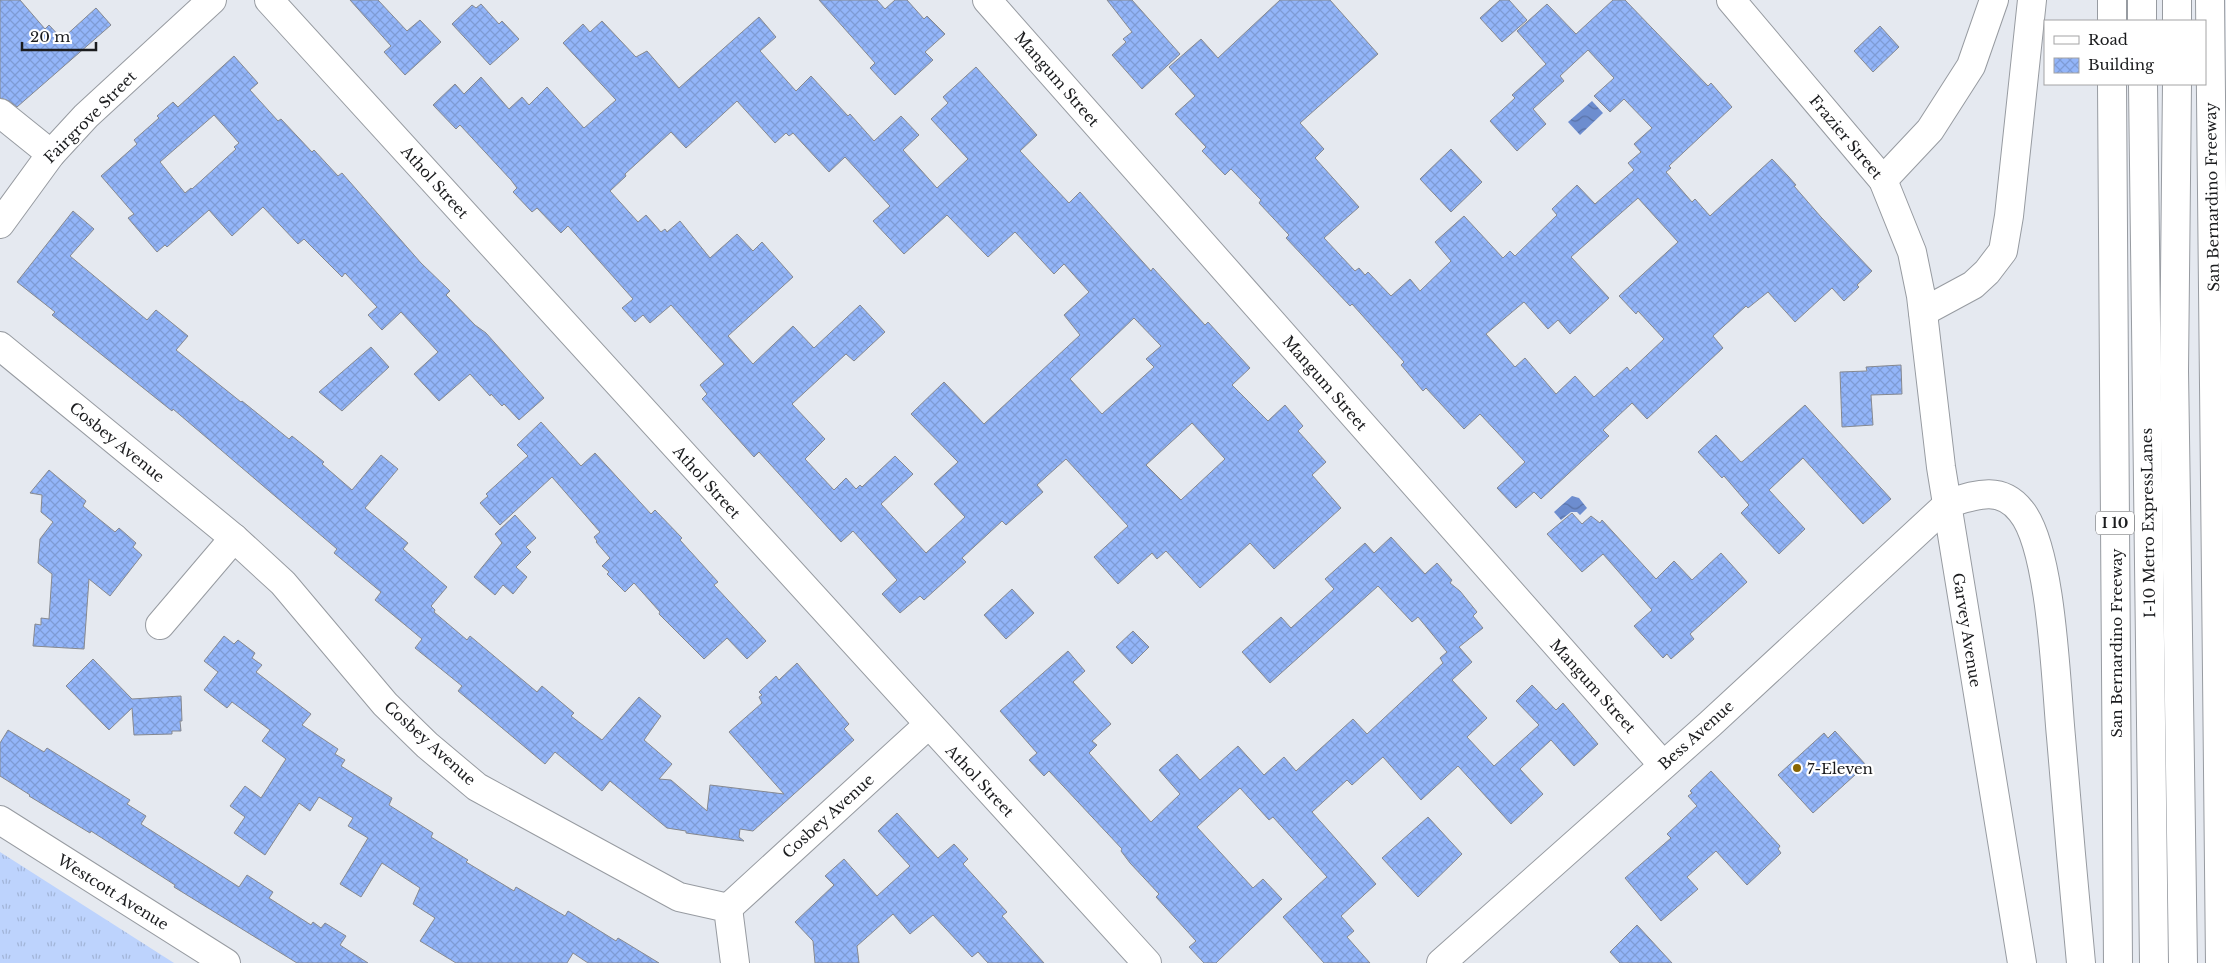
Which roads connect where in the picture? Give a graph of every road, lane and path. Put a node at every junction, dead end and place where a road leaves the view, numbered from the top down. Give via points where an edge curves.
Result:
1 (212, 0) edge
2 (269, 0) edge
3 (987, 0) edge
4 (1731, 0) edge
5 (1994, 0) edge
6 (2032, 0) edge
7 (2112, 0) edge
8 (2142, 0) edge
9 (2177, 0) edge
10 (2210, 0) edge
11 (2112, 20) edge
12 (2142, 20) edge
13 (2177, 20) edge
14 (2112, 85) edge
15 (2143, 85) edge
16 (2177, 85) edge
17 (0, 113) edge
18 (50, 154) junction
19 (1882, 180) junction
20 (0, 224) edge
21 (1922, 304) junction
22 (0, 346) edge
23 (1949, 503) junction
24 (234, 538) junction
25 (160, 625) dead end
26 (928, 725) junction
27 (1663, 765) junction
28 (0, 820) edge
29 (728, 908) junction
30 (226, 963) edge
31 (735, 963) edge
32 (1147, 963) edge
33 (1440, 963) edge
34 (2022, 963) edge
35 (2082, 963) edge
36 (2118, 963) edge
37 (2154, 963) edge
38 (2183, 963) edge
39 (2220, 963) edge

1 - 18 main road, Fairgrove Street via 86,116
2 - 26 main road, Athol Street
3 - 27 main road, Mangum Street
4 - 19 main road, Frazier Street
5 - 19 main road via 1971,66 1930,130
6 - 21 main road via 2003,251 1973,284
7 - 11 main road
8 - 12 main road
9 - 13 main road
10 - 39 main road, San Bernardino Freeway
14 - 36 main road, San Bernardino Freeway / I 10
15 - 37 main road, I-10 Metro ExpressLanes
16 - 38 main road via 2174,371
17 - 18 main road
18 - 20 main road, Fairgrove Street
19 - 21 main road, Frazier Street via 1912,252
21 - 23 main road, Garvey Avenue via 1941,467
22 - 24 main road, Cosbey Avenue
23 - 27 main road, Bess Avenue
23 - 34 main road, Garvey Avenue via 1959,583
23 - 35 main road via 1981,493 2006,497 2021,510 2037,547 2050,618
24 - 25 main road
24 - 29 main road, Cosbey Avenue via 283,583 385,704 477,786 679,898
26 - 29 main road, Cosbey Avenue
26 - 32 main road, Athol Street
27 - 33 main road, Bess Avenue
28 - 30 main road, Westcott Avenue
29 - 31 main road

